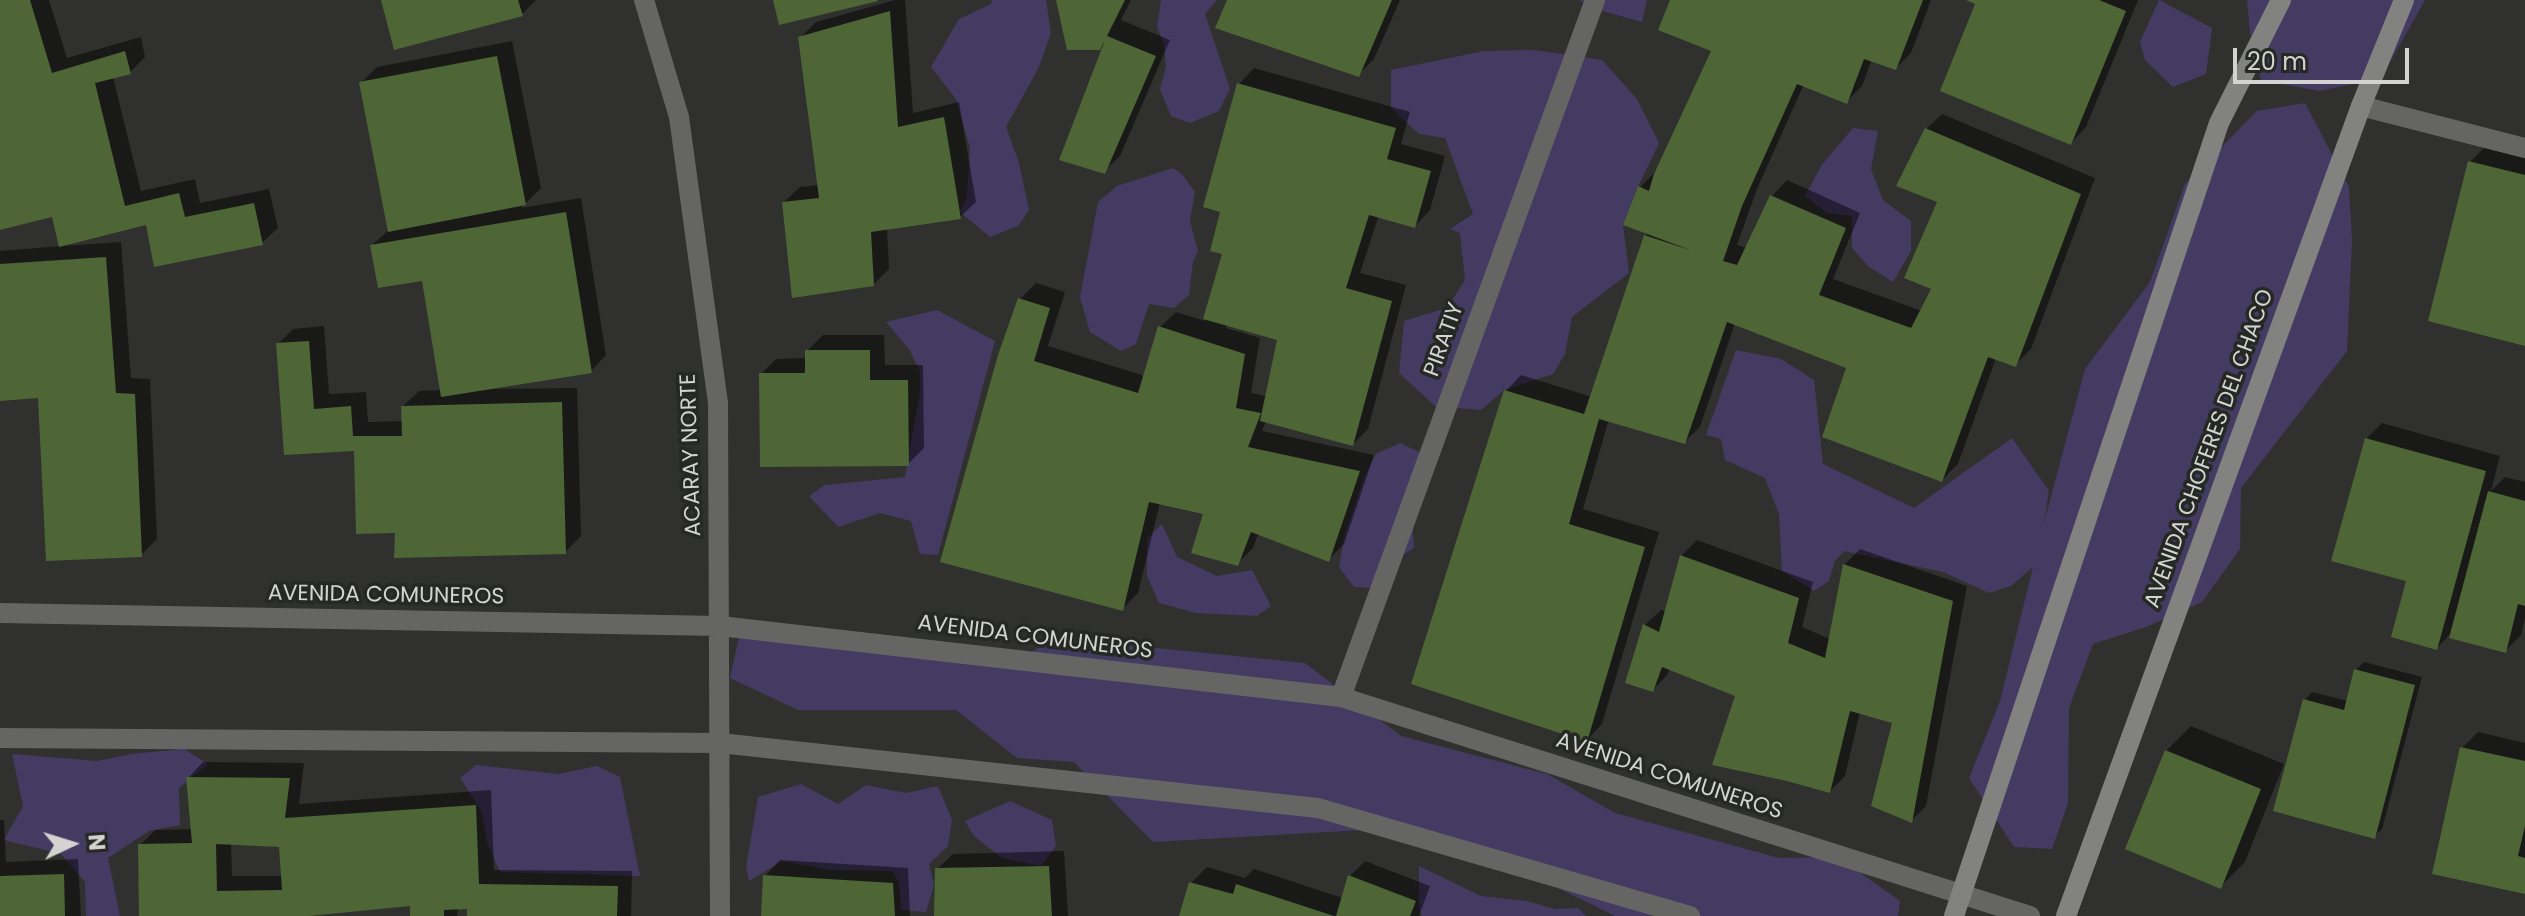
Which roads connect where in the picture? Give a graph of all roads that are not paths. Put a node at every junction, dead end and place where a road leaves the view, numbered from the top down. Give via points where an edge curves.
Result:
1 (644, 0) edge
2 (1595, 0) edge
3 (2281, 0) edge
4 (2404, 0) edge
5 (2361, 106) junction
6 (2525, 148) edge
7 (0, 613) edge
8 (720, 626) junction
9 (1341, 697) junction
10 (0, 738) edge
11 (720, 743) junction
12 (1959, 895) junction
13 (720, 916) edge
14 (1690, 916) edge
15 (1954, 916) edge
16 (2030, 916) edge
17 (2066, 916) edge

1 - 8 street, ACARAY NORTE via 679,117 718,403
2 - 9 street, PIRATIY
3 - 12 street via 2219,123
4 - 5 street, AVENIDA CHOFERES DEL CHACO
5 - 6 street
5 - 17 street, AVENIDA CHOFERES DEL CHACO
7 - 8 street, AVENIDA COMUNEROS
8 - 9 street, AVENIDA COMUNEROS
8 - 11 street, ACARAY NORTE
9 - 12 street, AVENIDA COMUNEROS
10 - 11 street
11 - 13 street, ACARAY NORTE
11 - 14 street via 1318,808
12 - 15 street
12 - 16 street, AVENIDA COMUNEROS

